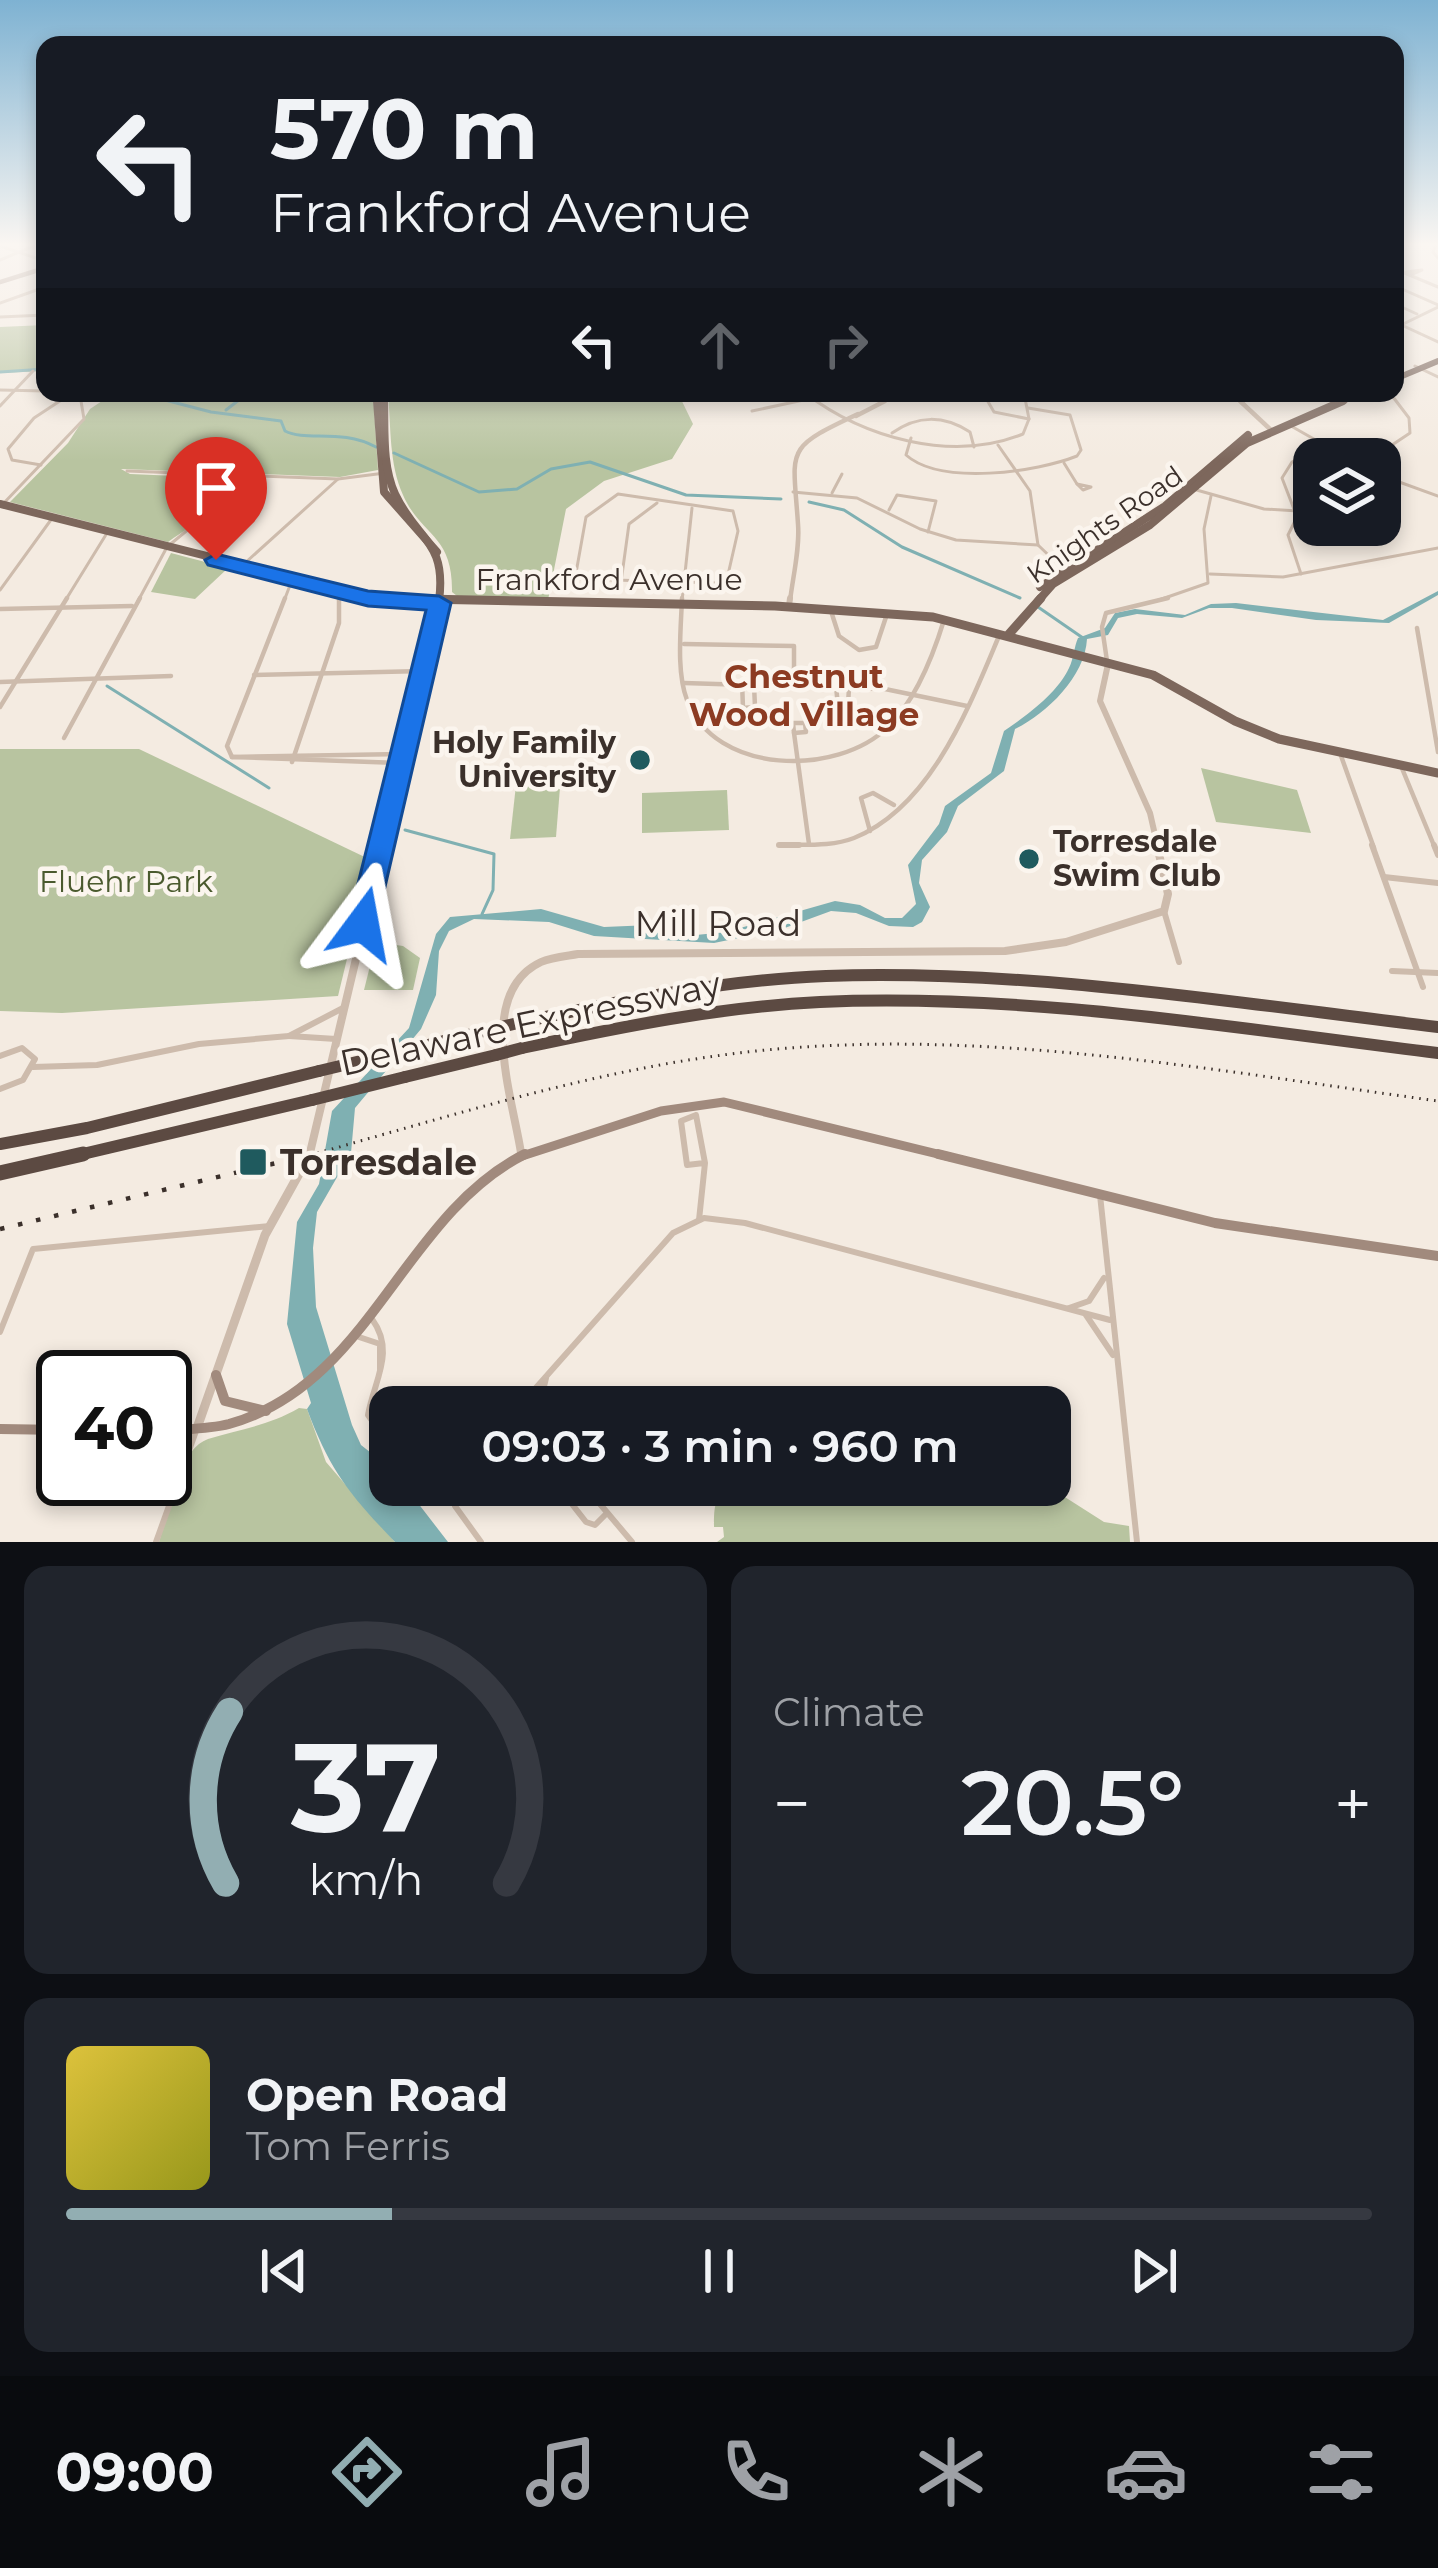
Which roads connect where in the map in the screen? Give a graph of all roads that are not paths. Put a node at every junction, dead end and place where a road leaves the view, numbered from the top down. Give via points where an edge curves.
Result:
1 (1404, 328) edge
2 (1438, 342) edge
3 (1438, 359) edge
4 (1419, 367) junction
5 (33, 371) dead end
6 (1404, 373) edge
7 (1438, 375) edge
8 (0, 391) edge
9 (14, 391) junction
10 (36, 392) edge
11 (58, 402) edge
12 (80, 402) edge
13 (380, 402) edge
14 (801, 402) edge
15 (815, 402) edge
16 (882, 402) edge
17 (985, 402) edge
18 (1027, 402) edge
19 (1241, 402) edge
20 (1325, 402) edge
21 (1327, 402) edge
22 (1398, 402) edge
23 (0, 406) edge
24 (1028, 407) junction
25 (752, 411) dead end
26 (1030, 419) junction
27 (844, 420) junction
28 (1286, 424) junction
29 (1268, 428) junction
30 (891, 435) junction
31 (1311, 438) edge
32 (911, 439) junction
33 (1401, 444) edge
34 (998, 445) junction
35 (974, 447) junction
36 (1063, 462) junction
37 (41, 465) junction
38 (1293, 466) edge
39 (1021, 467) junction
40 (127, 471) dead end
41 (385, 473) junction
42 (842, 474) dead end
43 (228, 475) junction
44 (338, 479) junction
45 (1401, 483) edge
46 (1077, 484) dead end
47 (1191, 488) junction
48 (793, 492) junction
49 (832, 493) junction
50 (1211, 496) junction
51 (1438, 496) edge
52 (657, 503) junction
53 (1, 504) edge
54 (692, 508) junction
55 (1293, 508) edge
56 (889, 510) junction
57 (1293, 513) edge
58 (53, 517) junction
59 (1293, 522) edge
60 (108, 532) junction
61 (928, 532) junction
62 (1038, 545) junction
63 (167, 548) junction
64 (1438, 548) edge
65 (240, 567) junction
66 (1066, 571) junction
67 (1210, 574) junction
68 (1301, 574) junction
69 (292, 580) junction
70 (588, 582) junction
71 (621, 582) junction
72 (683, 582) junction
73 (0, 590) edge
74 (339, 591) junction
75 (439, 603) junction
76 (586, 604) junction
77 (684, 605) junction
78 (135, 606) junction
79 (789, 606) junction
80 (62, 607) junction
81 (831, 608) junction
82 (0, 609) edge
83 (886, 611) junction
84 (944, 620) junction
85 (1417, 628) dead end
86 (1005, 633) junction
87 (684, 644) junction
88 (1106, 661) junction
89 (423, 671) junction
90 (321, 674) junction
91 (254, 675) junction
92 (171, 676) dead end
93 (94, 680) junction
94 (0, 682) edge
95 (16, 682) junction
96 (684, 682) junction
97 (742, 682) junction
98 (754, 682) junction
99 (794, 684) junction
100 (836, 686) junction
101 (849, 687) junction
102 (912, 692) junction
103 (967, 706) junction
104 (0, 707) edge
105 (794, 734) dead end
106 (64, 738) dead end
107 (1340, 752) junction
108 (1438, 752) edge
109 (293, 758) junction
110 (402, 758) junction
111 (796, 760) junction
112 (1401, 765) junction
113 (1438, 773) edge
114 (896, 807) junction
115 (870, 831) junction
116 (808, 844) junction
117 (779, 845) dead end
118 (1438, 855) edge
119 (1384, 877) junction
120 (1438, 883) edge
121 (1164, 911) junction
122 (1179, 962) dead end
123 (1392, 971) dead end
124 (1418, 971) junction
125 (1438, 973) edge
126 (1423, 987) dead end
127 (343, 1008) junction
128 (1438, 1027) edge
129 (289, 1036) junction
130 (336, 1039) junction
131 (1438, 1053) edge
132 (0, 1056) edge
133 (33, 1067) junction
134 (0, 1089) edge
135 (0, 1144) edge
136 (522, 1156) junction
137 (704, 1163) junction
138 (0, 1173) edge
139 (1100, 1195) junction
140 (699, 1220) junction
141 (270, 1226) junction
142 (1438, 1256) edge
143 (1106, 1273) junction
144 (1066, 1309) junction
145 (1084, 1314) junction
146 (370, 1318) junction
147 (1110, 1320) junction
148 (0, 1332) edge
149 (354, 1338) junction
150 (1116, 1360) junction
151 (380, 1369) junction
152 (216, 1375) junction
153 (547, 1376) junction
154 (376, 1386) edge
155 (538, 1386) edge
156 (544, 1386) edge
157 (268, 1412) junction
158 (0, 1429) edge
159 (36, 1430) edge
160 (192, 1431) edge
161 (196, 1431) junction
162 (454, 1506) edge
163 (573, 1506) edge
164 (601, 1506) edge
165 (607, 1513) junction
166 (156, 1542) edge
167 (481, 1542) edge
168 (632, 1542) edge
169 (1137, 1542) edge

1 - 2 street
3 - 4 main road
4 - 6 main road
4 - 7 street
5 - 9 street
8 - 9 street
9 - 10 street
9 - 23 street
11 - 37 street via 8,449 12,460
12 - 37 street via 84,418
13 - 41 main road
14 - 25 street
15 - 27 street
16 - 27 street
17 - 26 street via 996,414
18 - 24 street
19 - 29 street
20 - 29 main road, Knights Road
21 - 28 main road, Knights Road
22 - 33 street via 1412,419 1412,434
24 - 26 street
24 - 36 street via 1072,417 1080,452
26 - 34 street via 1023,434
27 - 30 street
27 - 48 street via 805,443 791,465
28 - 29 main road, Knights Road
28 - 31 street
29 - 47 main road, Knights Road via 1244,437
30 - 32 street
30 - 35 street via 915,419 932,419 967,428
32 - 35 street
32 - 39 street via 906,455 919,464
34 - 35 street
34 - 39 street
36 - 39 street
36 - 46 street
37 - 53 street
38 - 55 street via 1282,486
39 - 62 street via 1035,500
40 - 43 street
41 - 44 street
41 - 75 main road via 390,502 437,552
42 - 49 street
43 - 44 street
43 - 63 street via 219,504
44 - 65 street
45 - 51 street
47 - 50 street
47 - 66 main road, Knights Road via 1150,525
48 - 49 street
48 - 79 street via 799,527
49 - 56 street
50 - 57 street
50 - 67 street via 1204,529
52 - 54 street
52 - 70 street via 621,493 586,517 576,574
52 - 71 street via 629,524
53 - 58 main road, Frankford Avenue
54 - 72 street
54 - 72 street via 734,512 738,531 725,581
56 - 61 street
56 - 61 street via 897,495 935,501
58 - 60 main road, Frankford Avenue
58 - 73 street
59 - 68 street via 1288,535
60 - 63 main road, Frankford Avenue
60 - 80 street
61 - 62 street via 977,544
62 - 66 street
63 - 65 main road, Frankford Avenue
63 - 78 street
64 - 68 street
65 - 69 main road, Frankford Avenue
66 - 86 main road, Knights Road via 1031,595
67 - 68 street
67 - 88 street via 1205,587 1106,613
69 - 74 main road, Frankford Avenue
69 - 91 street
70 - 71 street
70 - 76 street
71 - 72 street
72 - 77 street
74 - 75 main road, Frankford Avenue
74 - 90 street via 339,622
75 - 76 main road, Frankford Avenue
75 - 89 street
76 - 77 main road, Frankford Avenue
77 - 79 main road, Frankford Avenue
77 - 87 street
78 - 80 street
78 - 93 street
79 - 81 main road, Frankford Avenue
80 - 82 street
80 - 95 street
81 - 83 main road, Frankford Avenue
81 - 83 street via 832,625 862,652 878,644
83 - 84 main road, Frankford Avenue
84 - 86 main road, Frankford Avenue
84 - 102 street
85 - 108 street
86 - 88 main road, Frankford Avenue
86 - 103 street
87 - 96 street
87 - 99 street via 794,646
88 - 107 main road, Frankford Avenue via 1168,681 1265,734
88 - 121 street via 1100,701 1150,813 1168,895
89 - 90 street
89 - 110 street
90 - 91 street
90 - 109 street
91 - 109 street via 227,746 232,757
92 - 93 street
93 - 95 street
93 - 106 street
94 - 95 street
95 - 104 street
96 - 97 street
96 - 111 street via 695,718 715,736 760,756
97 - 98 street
97 - 98 street via 743,708 755,707
98 - 99 street
99 - 100 street
100 - 101 street
100 - 101 street via 836,705 847,706
101 - 102 street
102 - 103 street
102 - 111 street via 876,738
103 - 114 street via 950,743
105 - 111 street
107 - 112 main road, Frankford Avenue
107 - 119 street
109 - 110 street
110 - 127 street
111 - 116 street
112 - 113 main road, Frankford Avenue
112 - 118 street
114 - 115 street
114 - 115 street via 874,794 860,798
115 - 116 street
116 - 117 street
119 - 120 street
119 - 124 street
121 - 122 street
121 - 136 street, Mill Road via 1066,942 1005,951 543,958 514,980 503,1008
123 - 124 street
124 - 125 street
124 - 126 street
127 - 129 street
127 - 130 street
128 - 135 highway, Delaware Expressway, bridge via 1034,982 899,975 727,984 518,1023
129 - 130 street
129 - 133 street
130 - 141 street via 308,1162
131 - 138 highway, Delaware Expressway, bridge via 1038,1007 900,1000 760,1006 522,1048
132 - 133 street via 26,1048
133 - 134 street
136 - 139 main road via 680,1106 723,1102
136 - 146 main road via 470,1194
137 - 137 street via 698,1118 691,1116 681,1120 686,1166
137 - 140 street
139 - 142 main road via 1242,1228
139 - 143 street
140 - 144 street via 745,1223
140 - 153 street via 673,1233
141 - 148 street via 33,1250
141 - 152 street
143 - 144 street via 1089,1301
143 - 147 street
144 - 145 street
145 - 147 street
145 - 150 street
146 - 149 main road
146 - 151 street via 388,1344
147 - 150 street
149 - 151 street via 380,1344
149 - 157 main road via 301,1393
150 - 169 street
151 - 154 street
152 - 157 main road via 225,1401
152 - 161 street
153 - 155 street
153 - 156 street
157 - 161 main road
158 - 159 main road
160 - 161 main road
161 - 166 street
162 - 167 street
163 - 165 street via 595,1525
164 - 165 street
165 - 168 street

